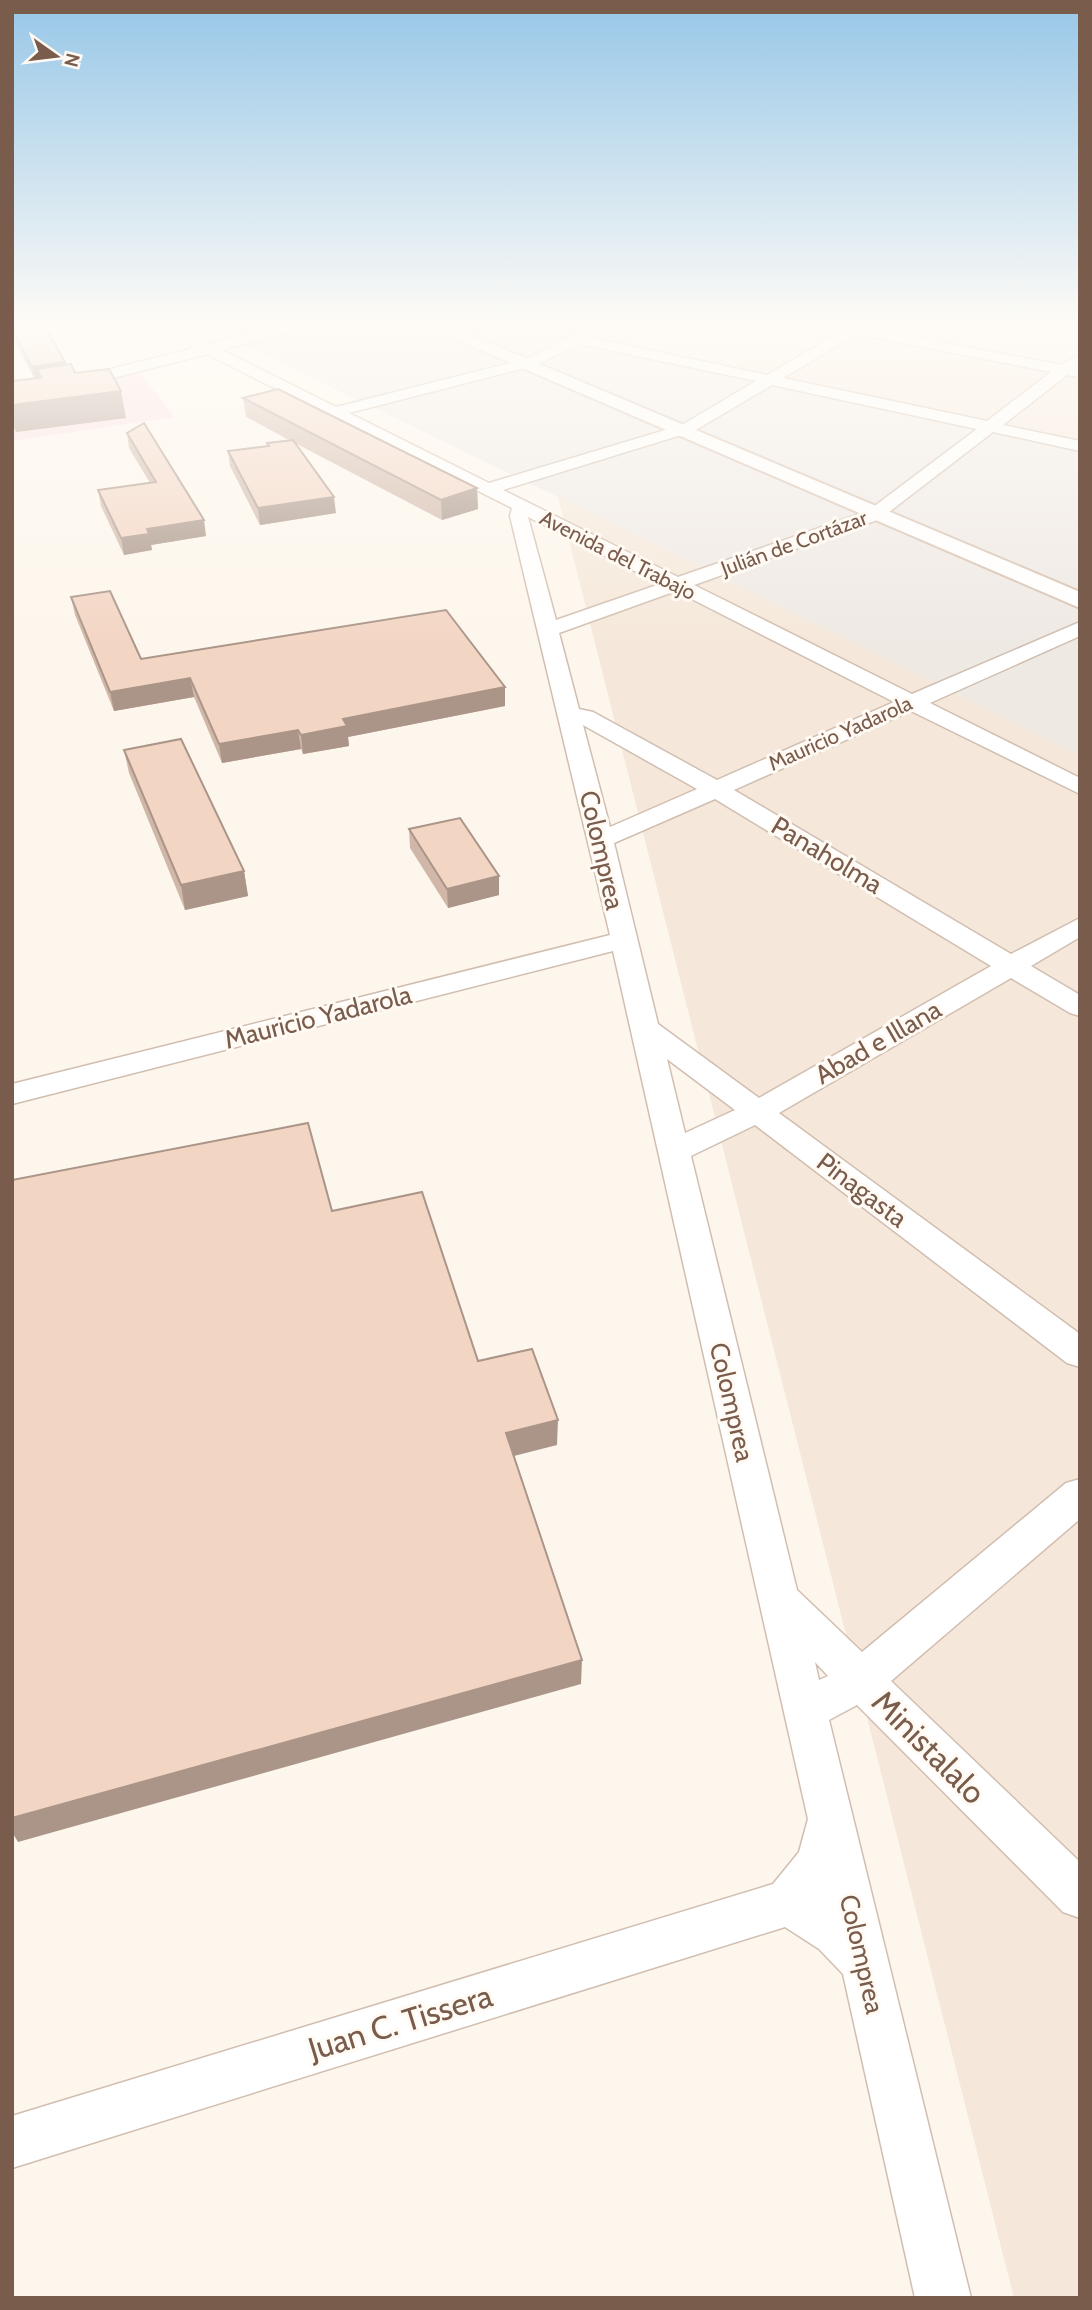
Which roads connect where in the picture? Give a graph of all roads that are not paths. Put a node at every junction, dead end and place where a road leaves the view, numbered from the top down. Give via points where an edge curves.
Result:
1 (372, 431) edge
2 (681, 431) joint
3 (986, 431) edge
4 (1009, 431) edge
5 (1080, 446) edge
6 (487, 489) junction
7 (521, 506) junction
8 (874, 514) junction
9 (678, 585) junction
10 (1080, 601) edge
11 (1080, 628) edge
12 (550, 629) junction
13 (911, 702) junction
14 (570, 713) junction
15 (1080, 787) edge
16 (713, 788) junction
17 (601, 840) junction
18 (1080, 926) edge
19 (623, 940) junction
20 (1012, 966) junction
21 (1080, 1006) edge
22 (644, 1027) junction
23 (12, 1094) edge
24 (757, 1112) junction
25 (673, 1152) junction
26 (1080, 1353) edge
27 (1080, 1495) edge
28 (778, 1598) junction
29 (861, 1680) junction
30 (805, 1712) junction
31 (829, 1817) junction
32 (1080, 1895) edge
33 (787, 1903) junction
34 (864, 1963) junction
35 (12, 2142) edge
36 (943, 2298) edge

1 - 6 street, Avenida del Trabajo
2 - 6 street
2 - 8 main road
3 - 8 street, Julián de Cortázar
4 - 5 street
6 - 7 street, Avenida del Trabajo
7 - 9 street, Avenida del Trabajo
7 - 12 street, Colomprea via 519,516
8 - 9 street, Julián de Cortázar
8 - 10 main road
9 - 12 street, Julián de Cortázar
9 - 13 street, Avenida del Trabajo
11 - 13 street, Mauricio Yadarola
12 - 14 street, Colomprea
13 - 15 street, Avenida del Trabajo
13 - 16 street, Mauricio Yadarola
14 - 16 street, Panaholma
14 - 17 street, Colomprea
16 - 17 street, Mauricio Yadarola
16 - 20 street, Panaholma
17 - 19 street, Colomprea
18 - 20 street, Abad e Illana
19 - 22 street, Colomprea
19 - 23 street, Mauricio Yadarola
20 - 21 street, Panaholma
20 - 24 street, Abad e Illana
22 - 24 street, Pinagasta
22 - 25 street, Colomprea
24 - 25 street, Abad e Illana
24 - 26 street, Pinagasta
25 - 28 street, Colomprea
27 - 29 street
28 - 29 street, Ministalalo
28 - 30 street, Colomprea
29 - 30 street
29 - 32 street, Ministalalo
30 - 31 street, Colomprea
31 - 33 street via 824,1854 808,1881
31 - 34 street, Colomprea
33 - 34 street via 826,1922 847,1939
33 - 35 street, Juan C. Tissera
34 - 36 street, Colomprea

